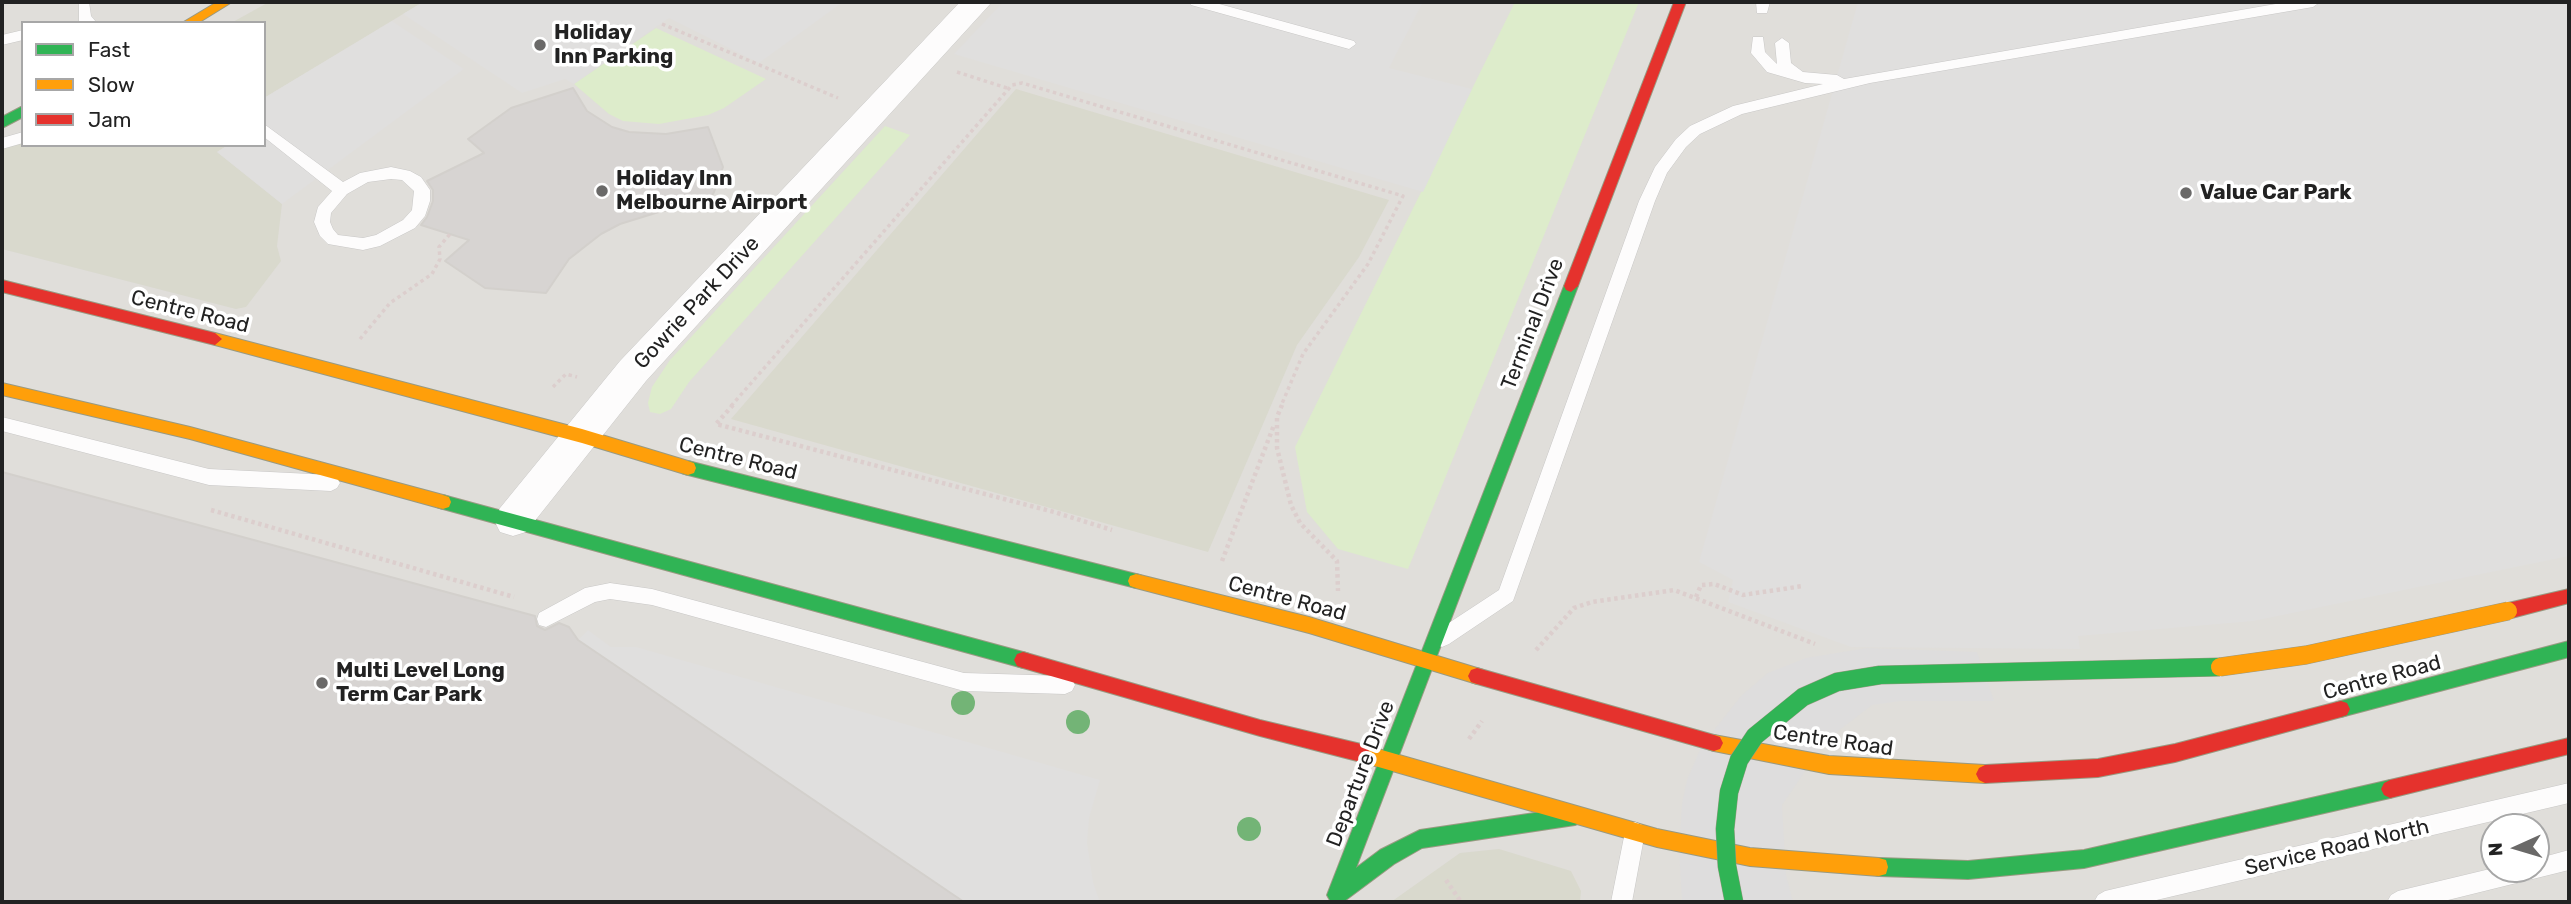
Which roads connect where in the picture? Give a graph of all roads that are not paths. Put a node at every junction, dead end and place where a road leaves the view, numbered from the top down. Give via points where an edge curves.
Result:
1 (226, 2) edge
2 (976, 2) edge
3 (1196, 2) edge
4 (1680, 2) edge
5 (2313, 2) edge
6 (192, 21) edge
7 (21, 35) edge
8 (2, 40) edge
9 (1758, 40) dead end
10 (1782, 43) dead end
11 (1349, 44) dead end
12 (1802, 78) junction
13 (1870, 78) junction
14 (21, 112) edge
15 (2, 123) edge
16 (266, 131) edge
17 (21, 138) edge
18 (2, 144) edge
19 (342, 190) junction
20 (2, 286) edge
21 (2, 389) edge
22 (2, 424) edge
23 (582, 436) junction
24 (387, 486) junction
25 (513, 520) junction
26 (2569, 596) edge
27 (545, 619) dead end
28 (1433, 644) junction
29 (2569, 649) edge
30 (1427, 661) junction
31 (1124, 687) junction
32 (2569, 746) edge
33 (1389, 760) junction
34 (2569, 793) edge
35 (1575, 816) junction
36 (1634, 832) junction
37 (2569, 860) edge
38 (2550, 865) edge
39 (2480, 882) edge
40 (1335, 898) edge
41 (1622, 902) edge
42 (1734, 902) edge
43 (2105, 902) edge
44 (2398, 902) edge

1 - 6 main road
2 - 23 street, Gowrie Park Drive via 633,371
3 - 11 lane
4 - 28 main road, Terminal Drive
5 - 13 lane
7 - 8 lane
9 - 12 lane via 1758,53 1768,65
10 - 12 lane via 1784,65
12 - 13 lane
13 - 28 lane via 1725,115 1695,130 1672,154 1647,201 1506,595
14 - 15 main road
16 - 19 lane
17 - 18 lane
19 - 19 lane via 365,177 391,173 416,181 422,201 409,224 396,233 363,244 347,244 334,240 322,222 324,211
20 - 23 main road, Centre Road
21 - 24 main road
22 - 24 lane via 209,477
23 - 25 street, Gowrie Park Drive
23 - 30 main road, Centre Road via 660,461 1309,625
24 - 25 main road
25 - 31 main road
26 - 42 main road, bridge via 2306,655 2231,666 1880,675 1837,682 1803,697 1775,718 1739,760 1725,829
27 - 31 lane via 592,594 610,591 652,597 964,682
28 - 30 main road, Terminal Drive
29 - 30 main road, Centre Road via 2175,754 2098,768 1975,775 1829,765 1706,741
30 - 33 main road, Departure Drive
31 - 33 main road
32 - 36 main road via 2167,842 2024,866 1919,870 1797,863
33 - 35 main road
33 - 40 main road, Departure Drive
34 - 43 lane, Service Road North
35 - 36 main road
35 - 40 main road via 1420,839 1387,857
36 - 41 lane
37 - 38 lane
39 - 44 lane

